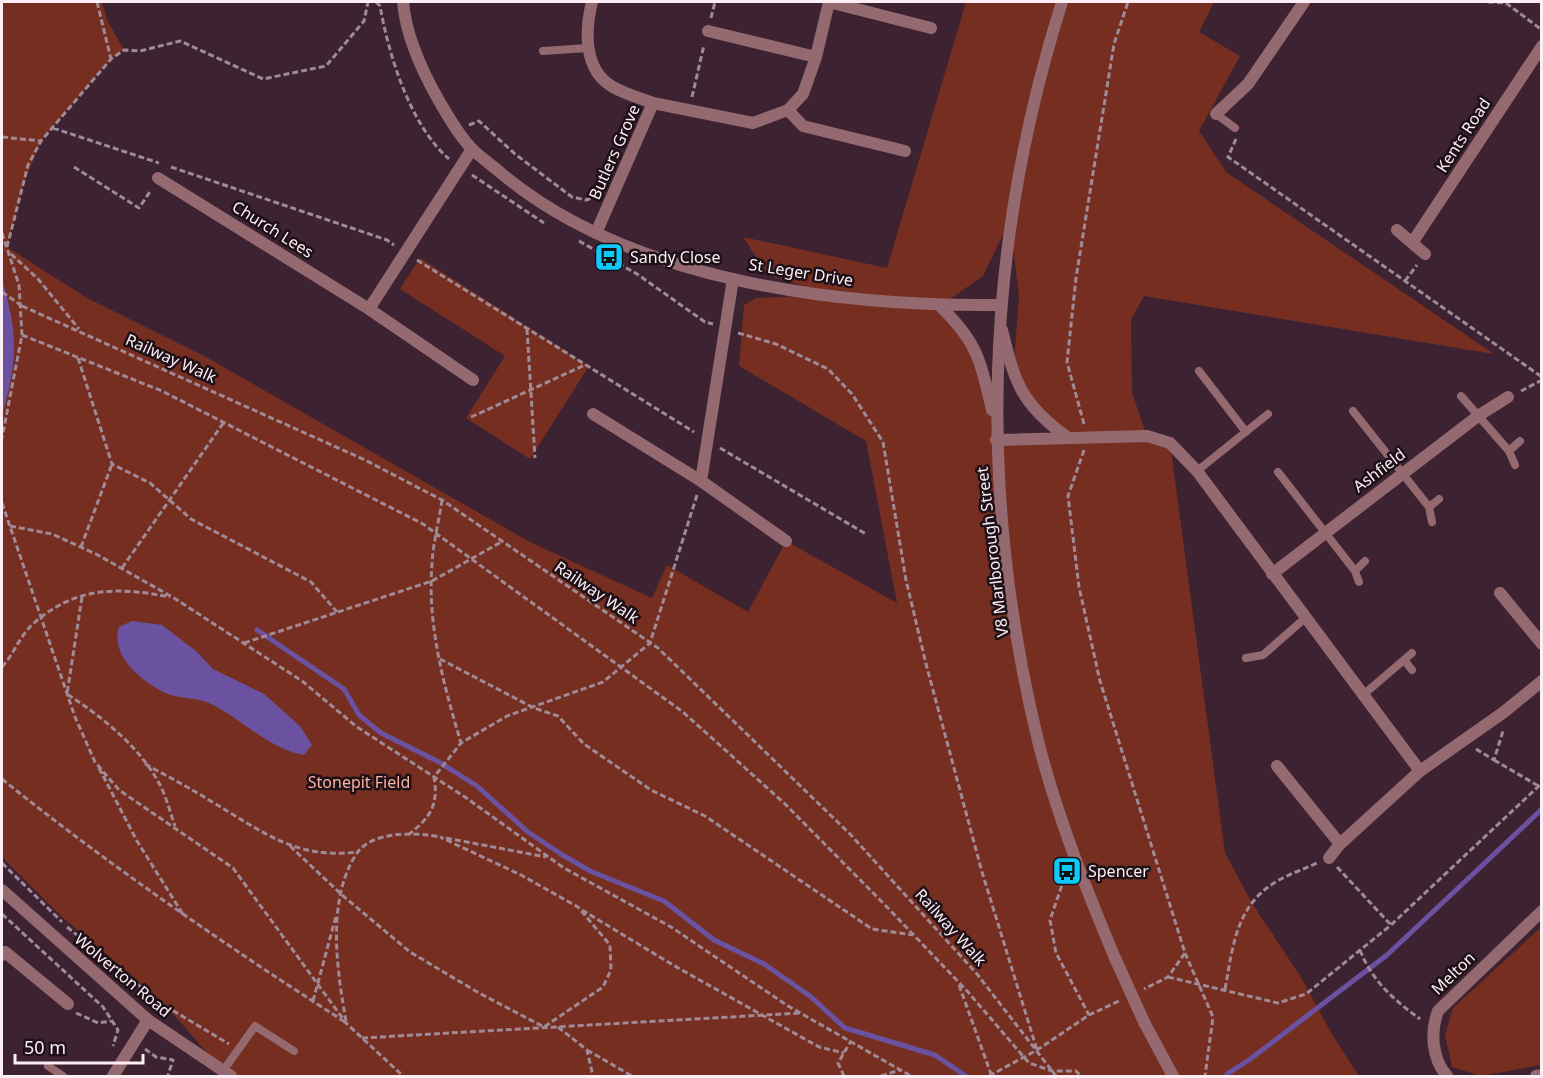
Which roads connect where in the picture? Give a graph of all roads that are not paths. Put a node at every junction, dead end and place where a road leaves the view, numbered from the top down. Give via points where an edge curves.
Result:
1 (403, 2) edge
2 (592, 2) edge
3 (829, 2) edge
4 (1062, 2) edge
5 (1304, 2) edge
6 (931, 28) dead end
7 (708, 31) road end
8 (1542, 46) edge
9 (588, 48) junction
10 (543, 51) dead end
11 (816, 57) junction
12 (653, 103) junction
13 (788, 110) junction
14 (1216, 114) joint
15 (1235, 128) road end
16 (471, 149) junction
17 (905, 151) dead end
18 (159, 178) road end
19 (1397, 230) dead end
20 (596, 233) junction
21 (1412, 243) junction
22 (1425, 254) road end
23 (733, 279) junction
24 (1001, 305) junction
25 (940, 306) junction
26 (369, 309) junction
27 (1000, 323) junction
28 (1199, 370) dead end
29 (473, 380) dead end
30 (1461, 396) dead end
31 (1508, 397) road end
32 (1353, 411) dead end
33 (593, 414) dead end
34 (1268, 414) dead end
35 (1478, 416) junction
36 (996, 426) junction
37 (1246, 432) junction
38 (1066, 437) junction
39 (996, 440) junction
40 (1520, 441) dead end
41 (1509, 451) junction
42 (1515, 465) dead end
43 (1197, 471) junction
44 (1278, 472) dead end
45 (1402, 474) junction
46 (701, 481) junction
47 (1439, 499) dead end
48 (1429, 507) junction
49 (1431, 522) dead end
50 (1324, 531) junction
51 (786, 541) dead end
52 (1365, 561) dead end
53 (1355, 571) junction
54 (1272, 574) junction
55 (1359, 582) dead end
56 (1500, 593) dead end
57 (1304, 619) junction
58 (1542, 644) edge
59 (1413, 653) dead end
60 (1246, 658) dead end
61 (1405, 661) junction
62 (1412, 670) dead end
63 (1542, 681) edge
64 (1363, 695) junction
65 (1277, 766) dead end
66 (1420, 771) junction
67 (1340, 844) junction
68 (1329, 858) road end
69 (2, 890) edge
70 (1542, 911) edge
71 (3, 952) edge
72 (68, 1004) road end
73 (148, 1020) junction
74 (294, 1052) dead end
75 (48, 1066) dead end
76 (227, 1074) edge
77 (1542, 1076) edge
78 (63, 1077) edge
79 (112, 1077) edge
80 (1173, 1077) edge
81 (1447, 1077) edge
82 (1536, 1077) edge

1 - 16 street, St Leger Drive via 422,72
2 - 9 street via 587,23
3 - 6 street
3 - 11 street
4 - 24 street, V8 Marlborough Street via 1039,74 1021,162
5 - 14 street via 1248,84
7 - 11 street
8 - 21 street, Kents Road
9 - 10 lane
9 - 12 street via 596,71 612,87
11 - 13 street via 803,94
12 - 13 street, Butlers Grove via 753,123
12 - 20 street, Butlers Grove
13 - 17 street via 803,126
14 - 15 lane
16 - 20 street, St Leger Drive via 528,196
16 - 26 street
18 - 26 street, Church Lees
19 - 21 street
20 - 23 street, St Leger Drive via 689,269
21 - 22 street
23 - 25 street, St Leger Drive
23 - 46 street
24 - 25 street, St Leger Drive
24 - 27 street, V8 Marlborough Street
25 - 36 street via 962,327 978,355
26 - 29 street, Church Lees
27 - 36 street, V8 Marlborough Street
27 - 38 street via 1013,374 1025,399 1041,418
28 - 37 lane
30 - 35 lane
31 - 35 street, Ashfield
32 - 45 lane
33 - 46 street
34 - 37 lane
35 - 41 lane
35 - 45 street, Ashfield
36 - 39 street, V8 Marlborough Street
37 - 43 lane
38 - 39 street
38 - 43 street via 1147,436 1170,443
39 - 80 street, V8 Marlborough Street, bridge via 1012,609 1040,746 1079,873 1144,1023
40 - 41 lane
41 - 42 lane
43 - 54 street
44 - 50 lane
45 - 48 lane
45 - 50 street, Ashfield
46 - 51 street
47 - 48 lane
48 - 49 lane
50 - 53 lane
50 - 54 street, Ashfield
52 - 53 lane
53 - 55 lane
54 - 57 street
56 - 58 street
57 - 60 lane via 1263,655
57 - 64 street
59 - 61 lane
61 - 62 lane
61 - 64 lane
63 - 66 street
64 - 66 street
65 - 67 street
66 - 67 street
67 - 68 street
69 - 73 street, Wolverton Road
70 - 81 street, Melton via 1438,1011 1431,1027 1439,1067
71 - 72 street
73 - 76 street, Wolverton Road
73 - 79 street
74 - 76 lane via 255,1026
75 - 78 lane
77 - 82 street

